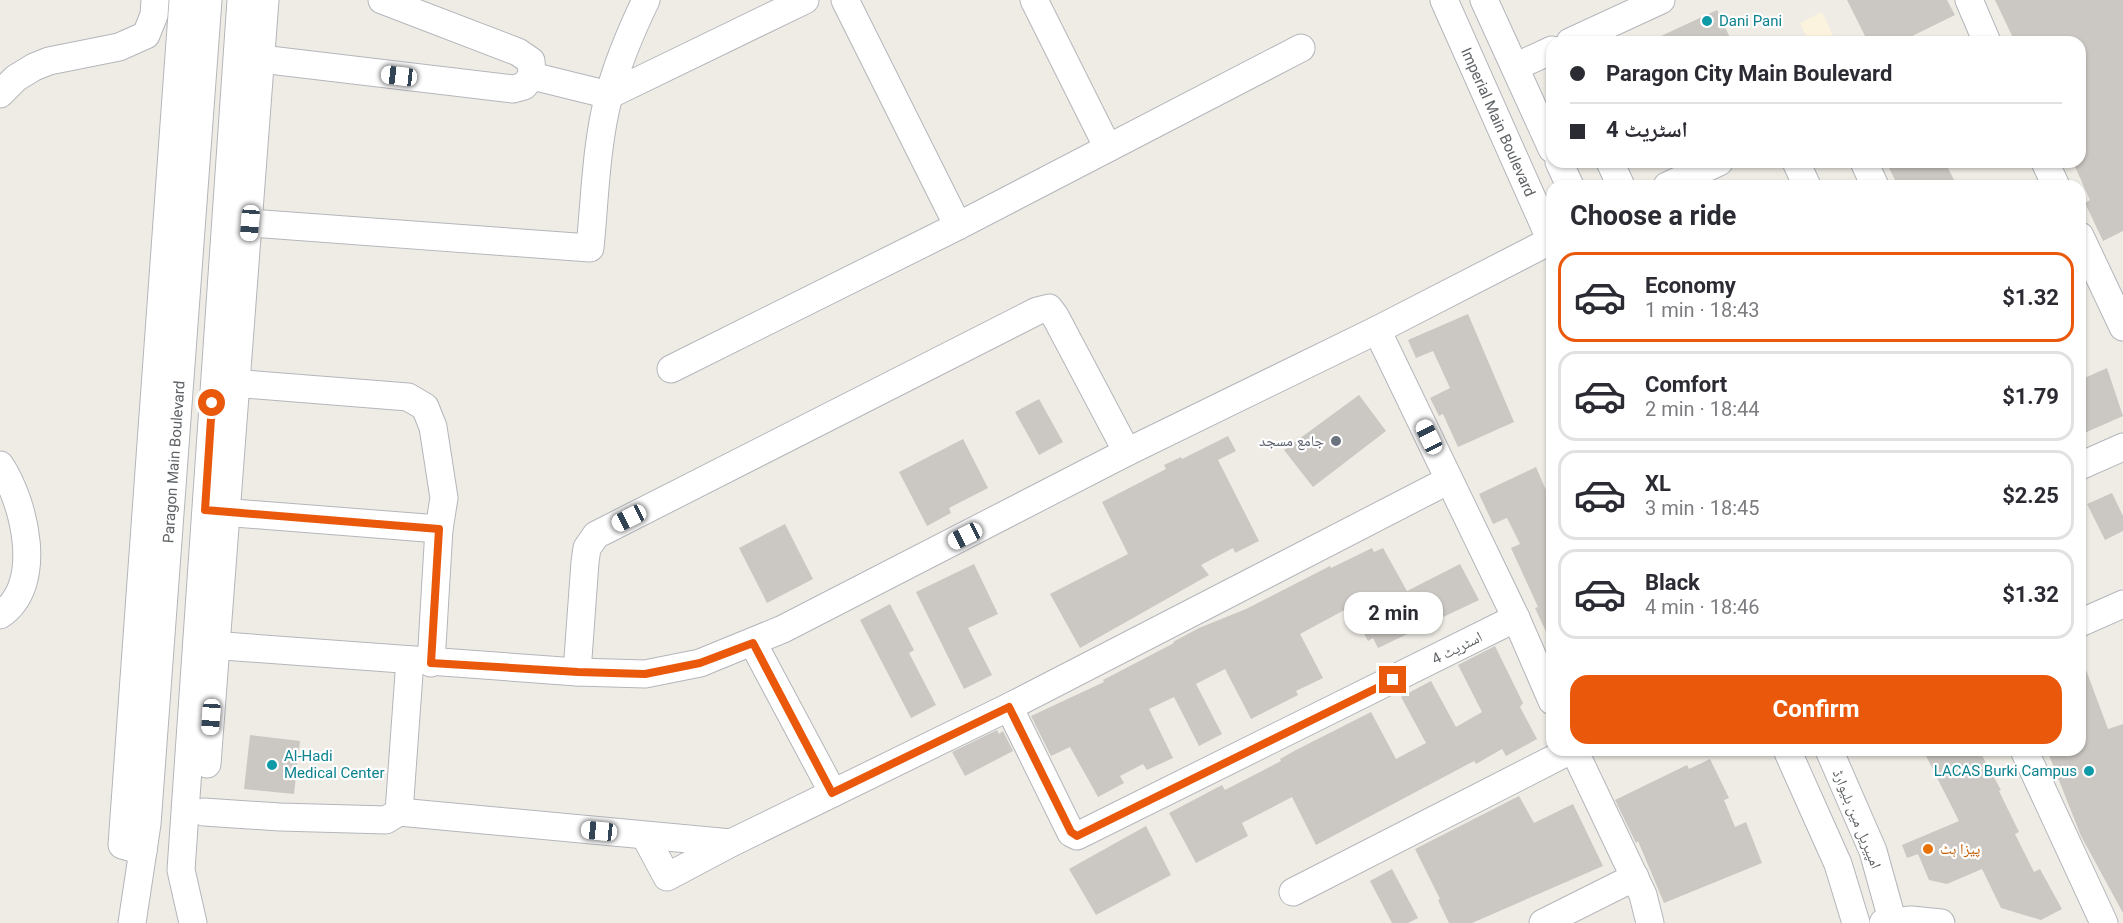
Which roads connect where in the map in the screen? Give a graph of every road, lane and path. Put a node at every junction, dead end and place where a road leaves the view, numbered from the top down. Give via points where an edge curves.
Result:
1 (155, 0) edge
2 (183, 0) edge
3 (208, 0) edge
4 (241, 0) edge
5 (265, 0) edge
6 (382, 0) edge
7 (646, 0) edge
8 (805, 0) edge
9 (845, 0) edge
10 (1444, 0) edge
11 (1484, 0) edge
12 (1661, 0) edge
13 (1969, 0) edge
14 (1040, 2) edge
15 (1583, 36) edge
16 (1981, 36) edge
17 (1301, 48) dead end
18 (1546, 53) edge
19 (261, 59) junction
20 (1515, 68) junction
21 (532, 76) junction
22 (0, 94) edge
23 (609, 95) junction
24 (1546, 135) edge
25 (1108, 148) junction
26 (1706, 168) edge
27 (1680, 180) edge
28 (250, 223) junction
29 (958, 226) junction
30 (1546, 228) edge
31 (1546, 244) edge
32 (2087, 265) edge
33 (2123, 327) edge
34 (1377, 330) junction
35 (671, 369) dead end
36 (225, 382) junction
37 (2123, 447) edge
38 (1127, 452) junction
39 (2086, 463) edge
40 (0, 465) edge
41 (1449, 480) junction
42 (216, 512) junction
43 (439, 529) junction
44 (2123, 604) edge
45 (0, 615) edge
46 (1516, 618) junction
47 (2086, 620) edge
48 (753, 643) junction
49 (206, 645) junction
50 (421, 661) junction
51 (578, 672) junction
52 (1546, 687) edge
53 (144, 704) junction
54 (1009, 707) junction
55 (1561, 756) edge
56 (1576, 756) edge
57 (1790, 756) edge
58 (1832, 756) edge
59 (2027, 756) edge
60 (832, 793) junction
61 (204, 812) junction
62 (399, 812) junction
63 (645, 836) junction
64 (731, 843) junction
65 (182, 862) junction
66 (1635, 877) junction
67 (1293, 892) dead end
68 (1889, 922) edge
69 (132, 923) edge
70 (193, 923) edge
71 (1543, 923) edge
72 (1650, 923) edge
73 (1856, 923) edge
74 (1941, 923) edge
75 (2104, 923) edge

1 - 22 street via 146,34 119,47 34,67 15,78
2 - 53 street
3 - 53 street, Paragon Main Boulevard
4 - 36 street
5 - 19 street
6 - 21 street via 518,52 531,61
7 - 23 street
8 - 23 street
9 - 29 street
10 - 30 street, Imperial Main Boulevard
11 - 20 street
12 - 15 street
13 - 16 street
14 - 25 street
17 - 25 street
18 - 20 street
19 - 21 street via 513,89 524,86
19 - 28 street
20 - 24 street
21 - 23 street
23 - 28 street via 590,248
25 - 29 street
26 - 27 street
28 - 36 street
29 - 35 street
31 - 34 street
32 - 33 street
34 - 38 street
34 - 41 street
36 - 42 street
36 - 43 street via 408,397 425,407 433,426 444,498
37 - 39 street
38 - 48 street
38 - 51 street via 1055,316 1048,308 1037,311 596,535 587,548 585,562
40 - 45 street via 22,517 28,554 22,592
41 - 46 street
41 - 54 street
42 - 43 street
42 - 49 street
43 - 50 street
44 - 47 street
46 - 52 street
46 - 54 street, اسٹریٹ 4 via 1077,836 1071,832
48 - 51 street via 700,663 645,674
48 - 60 street
49 - 50 street
49 - 61 street
49 - 65 street
50 - 51 street
50 - 62 street
53 - 69 street, Paragon Main Boulevard via 143,851
54 - 60 street
55 - 67 street
56 - 66 street
57 - 73 street via 1838,864
58 - 68 street, امپیریل مین بلیوارڈ via 1873,851
59 - 75 street
60 - 64 street
61 - 62 street via 386,820
61 - 65 street via 200,864
62 - 63 street
63 - 64 street
63 - 64 street via 667,877
65 - 70 street
66 - 71 street
66 - 72 street
68 - 74 street

